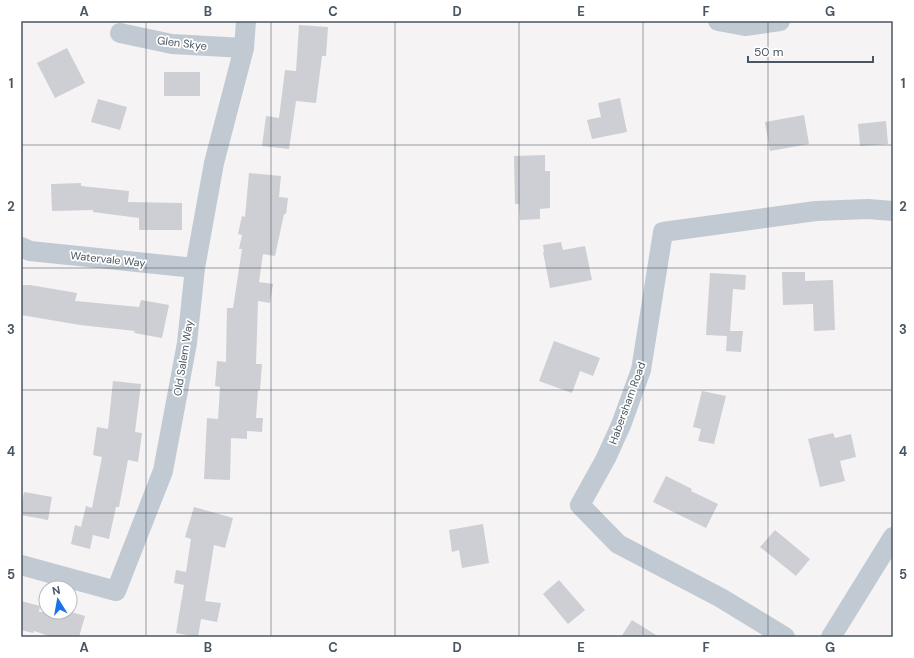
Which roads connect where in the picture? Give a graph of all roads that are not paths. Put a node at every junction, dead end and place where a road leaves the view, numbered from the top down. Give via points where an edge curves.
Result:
1 (246, 21) edge
2 (718, 21) edge
3 (780, 21) edge
4 (120, 33) dead end
5 (244, 48) junction
6 (893, 211) edge
7 (21, 247) edge
8 (195, 268) junction
9 (893, 537) edge
10 (21, 565) edge
11 (785, 637) edge
12 (831, 637) edge

1 - 5 street, Old Salem Way
2 - 3 street via 745,26
4 - 5 street, Glen Skye via 172,44
5 - 8 street, Old Salem Way via 214,163
6 - 11 street, Habersham Road via 816,211 663,232 641,370 621,425 580,505 618,544 721,598
7 - 8 street, Watervale Way via 30,251
8 - 10 street, Old Salem Way via 187,343 163,471 116,591
9 - 12 street

